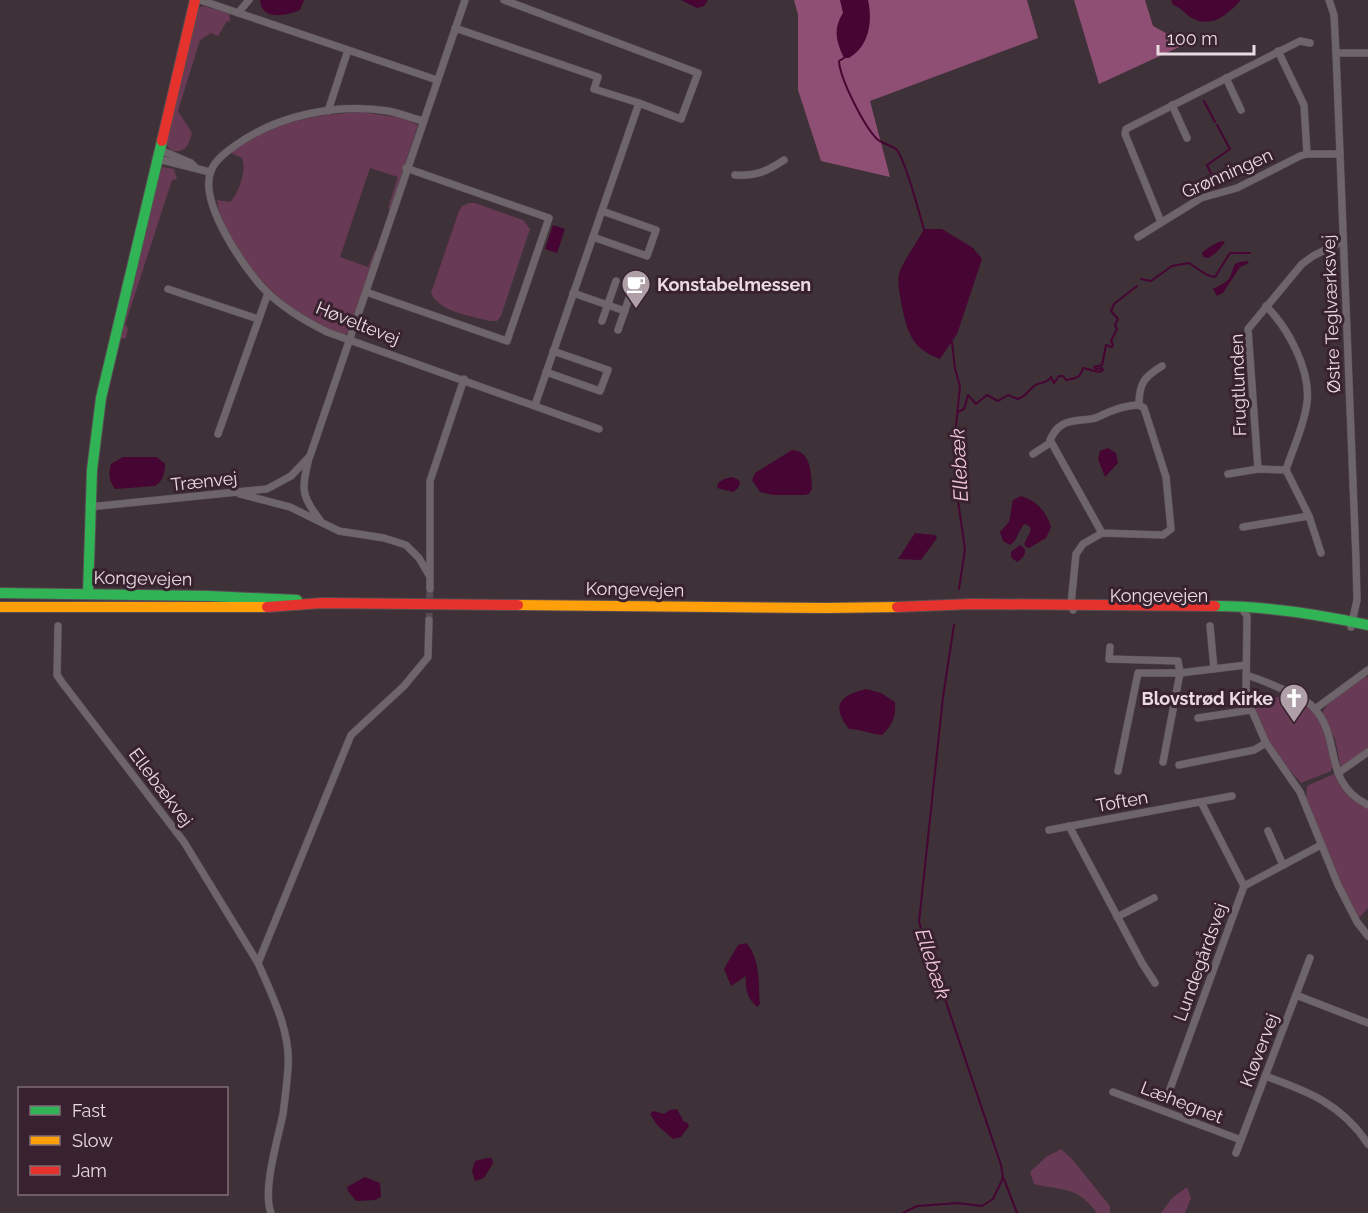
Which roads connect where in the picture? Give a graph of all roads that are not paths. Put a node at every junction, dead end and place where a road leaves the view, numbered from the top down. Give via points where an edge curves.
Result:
1 (195, 0) edge
2 (200, 0) edge
3 (249, 0) edge
4 (465, 0) edge
5 (504, 0) edge
6 (1329, 0) edge
7 (238, 13) junction
8 (455, 28) junction
9 (1310, 43) dead end
10 (348, 50) junction
11 (1278, 51) junction
12 (1336, 53) junction
13 (1368, 53) edge
14 (1226, 78) junction
15 (437, 80) junction
16 (639, 104) junction
17 (1172, 105) junction
18 (1241, 110) dead end
19 (328, 111) junction
20 (423, 121) junction
21 (1187, 138) dead end
22 (1307, 154) junction
23 (1340, 154) junction
24 (159, 155) junction
25 (784, 160) dead end
26 (406, 168) junction
27 (210, 172) junction
28 (735, 175) dead end
29 (602, 211) junction
30 (1161, 222) junction
31 (593, 237) junction
32 (1138, 237) dead end
33 (1343, 241) junction
34 (616, 281) dead end
35 (633, 287) dead end
36 (168, 289) dead end
37 (268, 292) junction
38 (366, 292) junction
39 (573, 293) junction
40 (608, 305) junction
41 (1266, 306) junction
42 (625, 311) junction
43 (258, 320) junction
44 (603, 321) dead end
45 (618, 330) dead end
46 (349, 341) junction
47 (553, 351) junction
48 (1162, 366) dead end
49 (546, 372) junction
50 (464, 379) junction
51 (535, 405) junction
52 (1139, 405) junction
53 (599, 429) dead end
54 (218, 434) dead end
55 (1050, 443) junction
56 (1033, 454) dead end
57 (310, 456) junction
58 (1258, 469) junction
59 (1286, 470) junction
60 (1228, 474) dead end
61 (235, 493) junction
62 (89, 507) junction
63 (1309, 516) junction
64 (321, 522) junction
65 (1243, 527) dead end
66 (1102, 533) junction
67 (1321, 553) dead end
68 (429, 576) junction
69 (87, 582) junction
70 (430, 589) tunnel mouth
71 (0, 593) edge
72 (56, 593) junction
73 (88, 594) junction
74 (208, 596) junction
75 (0, 601) edge
76 (322, 603) junction
77 (117, 606) junction
78 (0, 607) edge
79 (1072, 607) junction
80 (1244, 612) junction
81 (429, 620) tunnel mouth
82 (1352, 624) junction
83 (1368, 625) edge
84 (58, 626) dead end
85 (1210, 626) dead end
86 (1368, 632) edge
87 (1110, 647) dead end
88 (1246, 665) junction
89 (1215, 669) junction
90 (1368, 670) edge
91 (1180, 673) junction
92 (1246, 675) junction
93 (1315, 709) junction
94 (1251, 710) junction
95 (1198, 718) dead end
96 (1266, 743) junction
97 (1368, 752) edge
98 (1163, 762) dead end
99 (1179, 765) dead end
100 (1118, 771) dead end
101 (1338, 773) junction
102 (1232, 796) dead end
103 (1201, 802) junction
104 (1368, 805) edge
105 (1069, 826) junction
106 (1049, 830) dead end
107 (1268, 831) dead end
108 (1321, 845) junction
109 (1283, 866) junction
110 (1244, 886) junction
111 (1154, 898) dead end
112 (1117, 917) junction
113 (1368, 936) edge
114 (1310, 958) dead end
115 (258, 963) junction
116 (1155, 983) dead end
117 (1296, 995) junction
118 (1368, 1023) edge
119 (1265, 1076) junction
120 (1170, 1089) dead end
121 (1113, 1092) dead end
122 (1241, 1140) junction
123 (1368, 1144) edge
124 (1236, 1153) dead end
125 (271, 1213) edge

1 - 24 main road
2 - 7 street
3 - 7 street
4 - 8 street, Trænvej
5 - 16 street via 698,73 681,119
6 - 12 street, Østre Teglværksvej
7 - 10 street
8 - 15 street, Trænvej
8 - 16 street via 598,76 594,89
9 - 11 street via 1300,41
10 - 15 street
10 - 19 street
11 - 14 street
11 - 22 street via 1304,105
12 - 13 street
12 - 23 street, Østre Teglværksvej
14 - 17 street
14 - 18 street
15 - 20 street, Trænvej
16 - 29 street
17 - 21 street
17 - 30 street via 1130,126 1125,134
19 - 20 street via 388,111
19 - 27 street via 267,127 224,154
20 - 26 street, Trænvej
22 - 23 street, Grønningen
22 - 30 street, Grønningen via 1237,188 1201,198
23 - 33 street, Østre Teglværksvej
24 - 27 street
24 - 62 main road via 101,398
25 - 28 street via 767,172
26 - 38 street, Trænvej
26 - 38 street via 549,218 507,340
27 - 37 street, Høveltevej via 209,193 225,233
29 - 31 street
29 - 31 street via 656,230 650,248 647,256
30 - 32 street, Grønningen
31 - 39 street
33 - 41 street, Frugtlunden via 1302,264
33 - 82 street, Østre Teglværksvej via 1357,600
34 - 40 street
35 - 42 street
36 - 43 street
37 - 43 street
37 - 46 street, Høveltevej via 308,322
38 - 46 street, Trænvej
39 - 40 street
39 - 47 street
40 - 42 street
40 - 44 street
41 - 58 street, Frugtlunden via 1248,329
41 - 59 street via 1296,349 1307,388 1307,403
42 - 45 street
43 - 54 street
46 - 50 street, Høveltevej
46 - 57 street, Trænvej
47 - 49 street
47 - 49 street via 608,370 600,391
48 - 52 street via 1140,386
49 - 51 street
50 - 51 street, Høveltevej
50 - 68 street via 430,481
51 - 53 street, Høveltevej
52 - 55 street via 1064,423 1054,432
52 - 66 street via 1144,408 1166,477 1171,529 1163,535
55 - 56 street
55 - 66 street
57 - 61 street, Trænvej via 280,483 267,489
57 - 64 street, Trænvej via 304,494
58 - 59 street
58 - 60 street
59 - 63 street
61 - 62 street, Trænvej
61 - 64 street via 290,507
62 - 69 main road
63 - 65 street
63 - 67 street
64 - 68 street via 339,531 406,545
66 - 79 street via 1083,544 1076,554
68 - 70 street
69 - 72 main road via 81,588
69 - 73 main road
69 - 74 main road via 98,587 159,588
71 - 72 main road, Kongevejen
72 - 73 main road, Kongevejen
73 - 74 main road, Kongevejen
73 - 75 main road via 79,601
73 - 77 main road via 96,602
74 - 76 main road, Kongevejen
76 - 77 main road, Kongevejen via 274,607
76 - 79 main road, Kongevejen
77 - 78 main road, Kongevejen
79 - 80 main road, Kongevejen
79 - 82 main road, Kongevejen via 1242,606 1306,612
80 - 82 main road, Kongevejen
80 - 88 street
81 - 115 street via 428,657 404,686 351,735
82 - 83 main road, Kongevejen
82 - 86 main road, Kongevejen
84 - 115 street, Ellebækvej via 57,675 184,842
85 - 89 street
87 - 91 street via 1109,659 1176,660
88 - 89 street
88 - 92 street
89 - 91 street
90 - 93 street
91 - 98 street
91 - 100 street via 1138,673
92 - 93 street via 1304,700
92 - 94 street via 1246,697
93 - 101 street via 1329,737
94 - 95 street
94 - 96 street
96 - 99 street via 1254,750
96 - 108 street via 1299,790
97 - 101 street
101 - 104 street via 1350,794
102 - 103 street, Toften
103 - 105 street, Toften
103 - 110 street
105 - 106 street, Toften
105 - 112 street
107 - 109 street
108 - 109 street, Lundegårdsvej
108 - 113 street via 1357,922
109 - 110 street, Lundegårdsvej
110 - 120 street, Lundegårdsvej
111 - 112 street
112 - 116 street
114 - 117 street, Kløvervej
115 - 125 street, Ellebækvej via 285,1035 288,1065 284,1110 268,1188
117 - 118 street
117 - 119 street, Kløvervej
119 - 122 street, Kløvervej
119 - 123 street via 1310,1092 1332,1106
121 - 122 street, Læhegnet
122 - 124 street, Kløvervej

